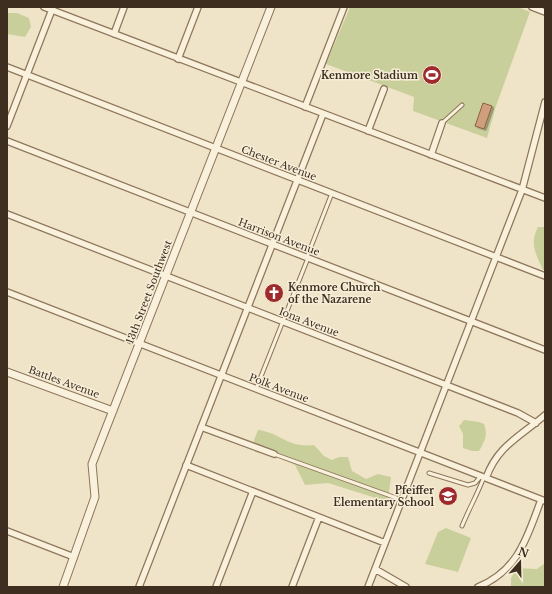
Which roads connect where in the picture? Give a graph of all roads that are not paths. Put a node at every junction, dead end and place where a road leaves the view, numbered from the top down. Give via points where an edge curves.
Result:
1 (44, 7) edge
2 (124, 7) edge
3 (198, 7) edge
4 (271, 7) edge
5 (344, 7) edge
6 (532, 7) edge
7 (53, 8) edge
8 (545, 12) edge
9 (114, 34) junction
10 (178, 58) junction
11 (7, 67) edge
12 (27, 75) junction
13 (241, 83) junction
14 (384, 89) dead end
15 (545, 102) edge
16 (462, 105) dead end
17 (305, 107) junction
18 (323, 114) junction
19 (442, 123) joint
20 (7, 126) edge
21 (368, 131) junction
22 (7, 140) edge
23 (216, 148) junction
24 (431, 155) junction
25 (297, 180) junction
26 (522, 190) junction
27 (332, 193) junction
28 (545, 198) edge
29 (191, 212) junction
30 (7, 214) edge
31 (272, 244) junction
32 (496, 257) junction
33 (307, 258) junction
34 (166, 276) junction
35 (545, 276) edge
36 (7, 292) edge
37 (247, 308) junction
38 (282, 321) junction
39 (471, 321) junction
40 (139, 344) junction
41 (545, 350) edge
42 (7, 372) edge
43 (221, 375) junction
44 (446, 385) junction
45 (256, 389) junction
46 (113, 411) junction
47 (545, 415) edge
48 (536, 423) junction
49 (201, 427) junction
50 (420, 453) junction
51 (274, 454) joint
52 (186, 465) junction
53 (429, 472) dead end
54 (484, 477) junction
55 (252, 491) junction
56 (402, 500) junction
57 (543, 500) edge
58 (319, 517) junction
59 (462, 526) dead end
60 (7, 532) edge
61 (385, 543) junction
62 (74, 557) junction
63 (375, 569) junction
64 (62, 587) edge
65 (139, 587) edge
66 (216, 587) edge
67 (292, 587) edge
68 (368, 587) edge
69 (406, 587) edge
70 (478, 587) edge

1 - 7 street
2 - 9 street
3 - 10 street
4 - 13 street, 13th Street Southwest
5 - 17 street
6 - 8 street
7 - 9 street
7 - 12 street
9 - 10 street
10 - 13 street
11 - 12 street, Chester Avenue
12 - 20 street
12 - 23 street, Chester Avenue
13 - 17 street
13 - 23 street, 13th Street Southwest
14 - 21 street
15 - 26 street
16 - 19 lane
17 - 18 street
18 - 21 street
18 - 25 street
19 - 24 street
21 - 24 street
22 - 29 street, Harrison Avenue
23 - 25 street, Chester Avenue
23 - 29 street, 13th Street Southwest
24 - 26 street
25 - 27 street, Chester Avenue
25 - 31 street
26 - 28 street
26 - 32 street
27 - 32 street, Chester Avenue
27 - 33 lane
29 - 31 street, Harrison Avenue
29 - 34 street, 13th Street Southwest
30 - 34 street, Iona Avenue
31 - 33 street, Harrison Avenue
31 - 37 street
32 - 35 street, Chester Avenue
32 - 39 street
33 - 38 lane
33 - 39 street, Harrison Avenue
34 - 37 street, Iona Avenue
34 - 40 street, 13th Street Southwest
36 - 40 street, Polk Avenue
37 - 38 street, Iona Avenue
37 - 43 street
38 - 44 street, Iona Avenue
38 - 45 lane
39 - 41 street, Harrison Avenue
39 - 44 street
40 - 43 street, Polk Avenue
40 - 46 street, 13th Street Southwest
42 - 46 street, Battles Avenue
43 - 45 street, Polk Avenue
43 - 49 street
44 - 48 street, Iona Avenue via 518,413
44 - 50 street
45 - 50 street, Polk Avenue
46 - 62 street, 13th Street Southwest via 92,464 95,497
47 - 48 street
48 - 54 street via 500,451
49 - 51 street
49 - 52 street
50 - 54 street, Polk Avenue
50 - 56 street
51 - 56 lane
52 - 55 street
52 - 65 street
53 - 54 lane via 468,485
54 - 57 street, Polk Avenue
54 - 59 lane via 476,500 470,506
55 - 58 street
55 - 66 street
56 - 61 street
57 - 70 street via 520,552 504,571
58 - 61 street
58 - 67 street
60 - 62 street
61 - 63 street
62 - 64 street, 13th Street Southwest
63 - 68 street
63 - 69 street

